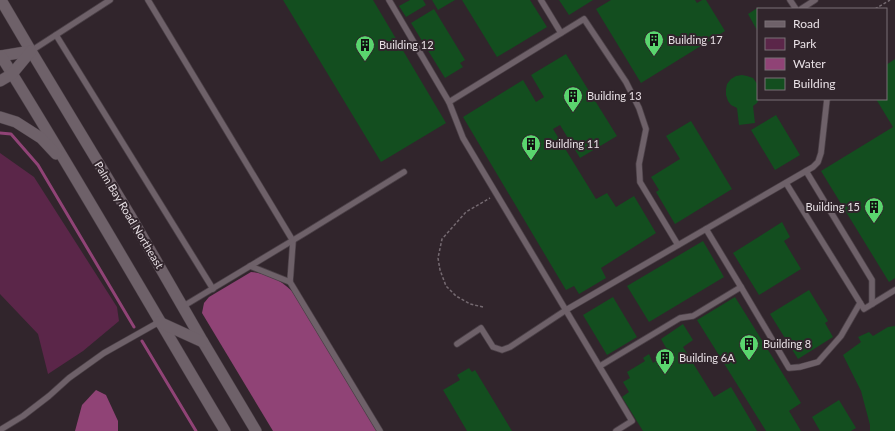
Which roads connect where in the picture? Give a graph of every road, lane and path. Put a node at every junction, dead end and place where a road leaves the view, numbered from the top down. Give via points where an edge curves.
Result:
1 (1, 0) edge
2 (110, 0) edge
3 (148, 0) edge
4 (389, 0) edge
5 (542, 0) edge
6 (815, 0) edge
7 (890, 0) edge
8 (803, 8) edge
9 (877, 8) edge
10 (561, 33) junction
11 (56, 35) junction
12 (31, 51) junction
13 (0, 56) edge
14 (12, 74) junction
15 (0, 81) edge
16 (827, 100) edge
17 (449, 102) junction
18 (0, 117) edge
19 (71, 171) junction
20 (806, 171) junction
21 (404, 172) dead end
22 (786, 183) junction
23 (497, 194) junction
24 (706, 229) junction
25 (293, 241) junction
26 (678, 245) junction
27 (250, 266) junction
28 (290, 282) junction
29 (741, 287) junction
30 (212, 289) junction
31 (895, 290) edge
32 (860, 303) junction
33 (872, 304) junction
34 (182, 307) junction
35 (483, 307) dead end
36 (566, 310) junction
37 (159, 322) junction
38 (203, 342) junction
39 (457, 344) dead end
40 (600, 366) junction
41 (0, 430) edge
42 (225, 431) edge
43 (256, 431) edge
44 (380, 431) edge
45 (616, 431) edge

1 - 12 main road, Palm Bay Road Northeast
2 - 11 lane
3 - 25 lane
4 - 17 lane
5 - 10 lane
6 - 8 lane
7 - 9 path
10 - 17 lane
10 - 26 lane via 584,19 626,82 646,129 640,164 640,182
11 - 12 lane
11 - 30 lane
12 - 13 main road
12 - 14 main road
12 - 34 main road, Palm Bay Road Northeast
13 - 14 main road
14 - 15 main road
14 - 19 main road
16 - 20 lane via 821,153 818,162
17 - 23 lane via 463,138
18 - 19 main road via 16,122 41,138
19 - 37 main road
20 - 22 lane
20 - 33 lane via 872,280
21 - 25 lane
22 - 24 lane
22 - 32 lane
23 - 35 path via 466,212 442,239 438,258 446,286 470,304
23 - 36 lane
24 - 26 lane
24 - 29 lane
25 - 27 lane
25 - 28 lane
26 - 36 lane
27 - 28 lane
27 - 30 lane
28 - 44 lane
29 - 32 lane via 789,368 818,362 841,336
29 - 40 lane via 693,316 680,318
30 - 34 lane
31 - 33 lane
32 - 33 lane via 864,309
34 - 38 main road, Palm Bay Road Northeast
36 - 39 lane via 502,350 494,347 481,328
36 - 40 lane
37 - 38 main road
37 - 41 lane via 104,354 23,416
37 - 42 main road
38 - 43 main road, Palm Bay Road Northeast
40 - 45 lane via 632,421

